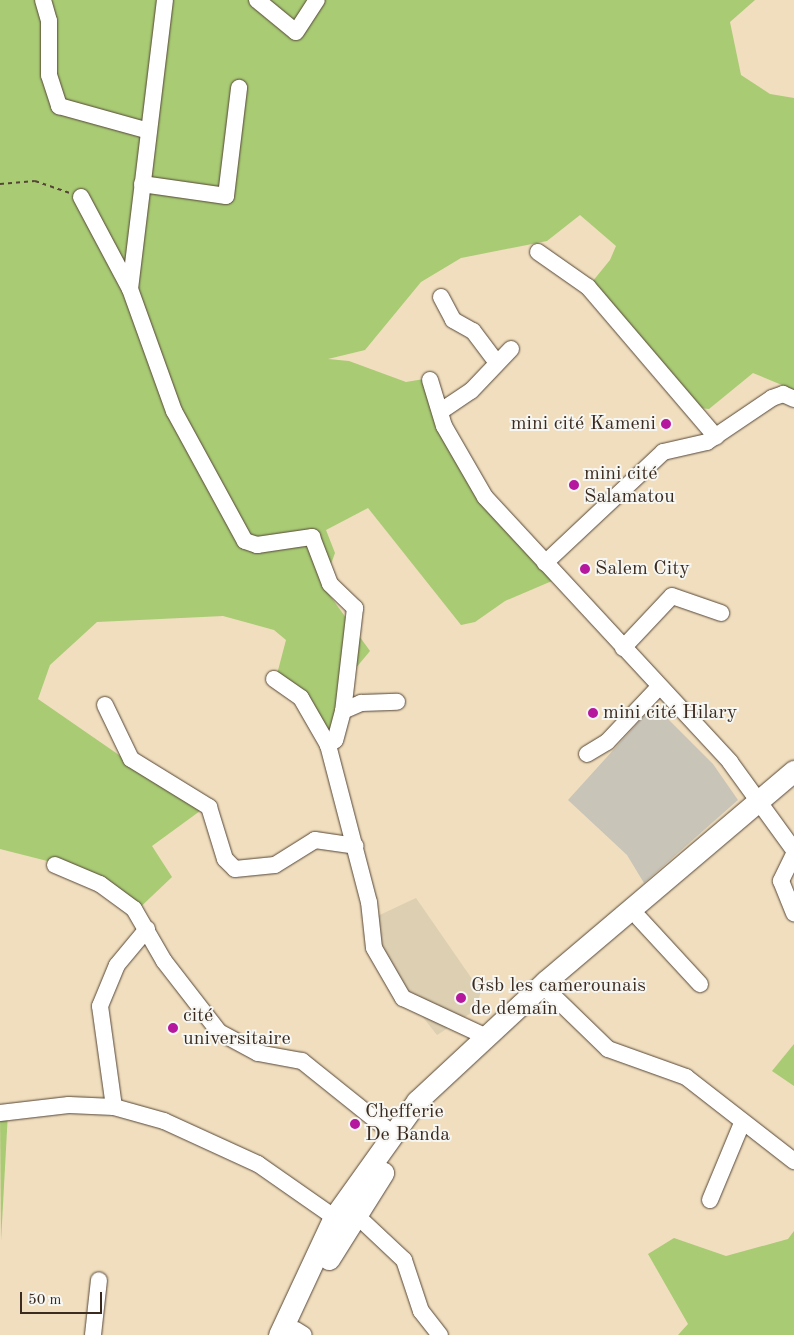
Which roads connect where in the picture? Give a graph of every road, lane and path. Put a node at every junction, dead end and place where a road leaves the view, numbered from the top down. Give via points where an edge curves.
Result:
1 (43, 0) edge
2 (164, 0) edge
3 (257, 0) edge
4 (316, 0) edge
5 (238, 88) dead end
6 (149, 131) junction
7 (0, 184) edge
8 (142, 184) junction
9 (81, 197) joint
10 (538, 252) dead end
11 (130, 288) junction
12 (441, 297) dead end
13 (511, 349) dead end
14 (497, 363) junction
15 (430, 380) dead end
16 (794, 399) edge
17 (441, 411) junction
18 (716, 437) junction
19 (545, 563) junction
20 (721, 612) dead end
21 (623, 648) junction
22 (274, 679) dead end
23 (658, 687) junction
24 (397, 702) dead end
25 (105, 705) dead end
26 (343, 711) junction
27 (328, 745) junction
28 (587, 754) dead end
29 (794, 771) edge
30 (794, 788) edge
31 (762, 806) junction
32 (356, 846) junction
33 (794, 850) edge
34 (794, 854) edge
35 (55, 865) dead end
36 (794, 914) edge
37 (639, 918) junction
38 (147, 929) junction
39 (700, 984) dead end
40 (546, 990) junction
41 (485, 1036) junction
42 (114, 1107) junction
43 (0, 1113) edge
44 (742, 1124) junction
45 (393, 1134) junction
46 (794, 1161) edge
47 (710, 1200) dead end
48 (355, 1214) junction
49 (334, 1217) junction
50 (99, 1280) dead end
51 (293, 1334) edge
52 (93, 1335) edge
53 (440, 1335) edge

1 - 6 street via 49,21 48,75 59,106
2 - 6 street
3 - 4 street via 296,32
5 - 8 street via 226,196
6 - 8 street
7 - 9 path via 35,181
8 - 11 street
9 - 11 street
10 - 18 street via 588,287
11 - 26 street via 174,411 245,541 257,546 310,536 330,584 355,608
12 - 14 street via 453,320 473,331
13 - 14 street
14 - 17 street via 466,396
15 - 17 street
16 - 18 street via 783,394 772,398
17 - 19 street via 469,475
18 - 19 street via 663,452
19 - 21 street
20 - 21 street via 672,596
21 - 23 street
22 - 27 street via 301,698
23 - 28 street via 607,742
23 - 31 street via 730,762
24 - 26 street via 362,703
25 - 32 street via 131,759 209,807 226,859 235,869 275,865 315,840
26 - 27 street via 335,740
27 - 32 street
29 - 31 main road
30 - 31 main road
31 - 33 street
31 - 37 main road
31 - 40 main road
32 - 41 street via 374,948 403,998
34 - 36 street via 781,881
35 - 38 street via 104,886 132,906
37 - 39 street
37 - 40 main road
38 - 42 street via 117,965 100,1006
38 - 45 street via 170,970 219,1032 258,1053 302,1061
40 - 41 main road
40 - 44 street via 608,1049 686,1077
40 - 48 main road via 426,1111
41 - 45 main road via 417,1101
42 - 43 street via 69,1105
42 - 49 street via 190,1131 231,1150
44 - 46 street
44 - 47 street
45 - 49 main road
48 - 51 main road
48 - 53 street via 404,1260 421,1311
49 - 51 main road
50 - 52 street

